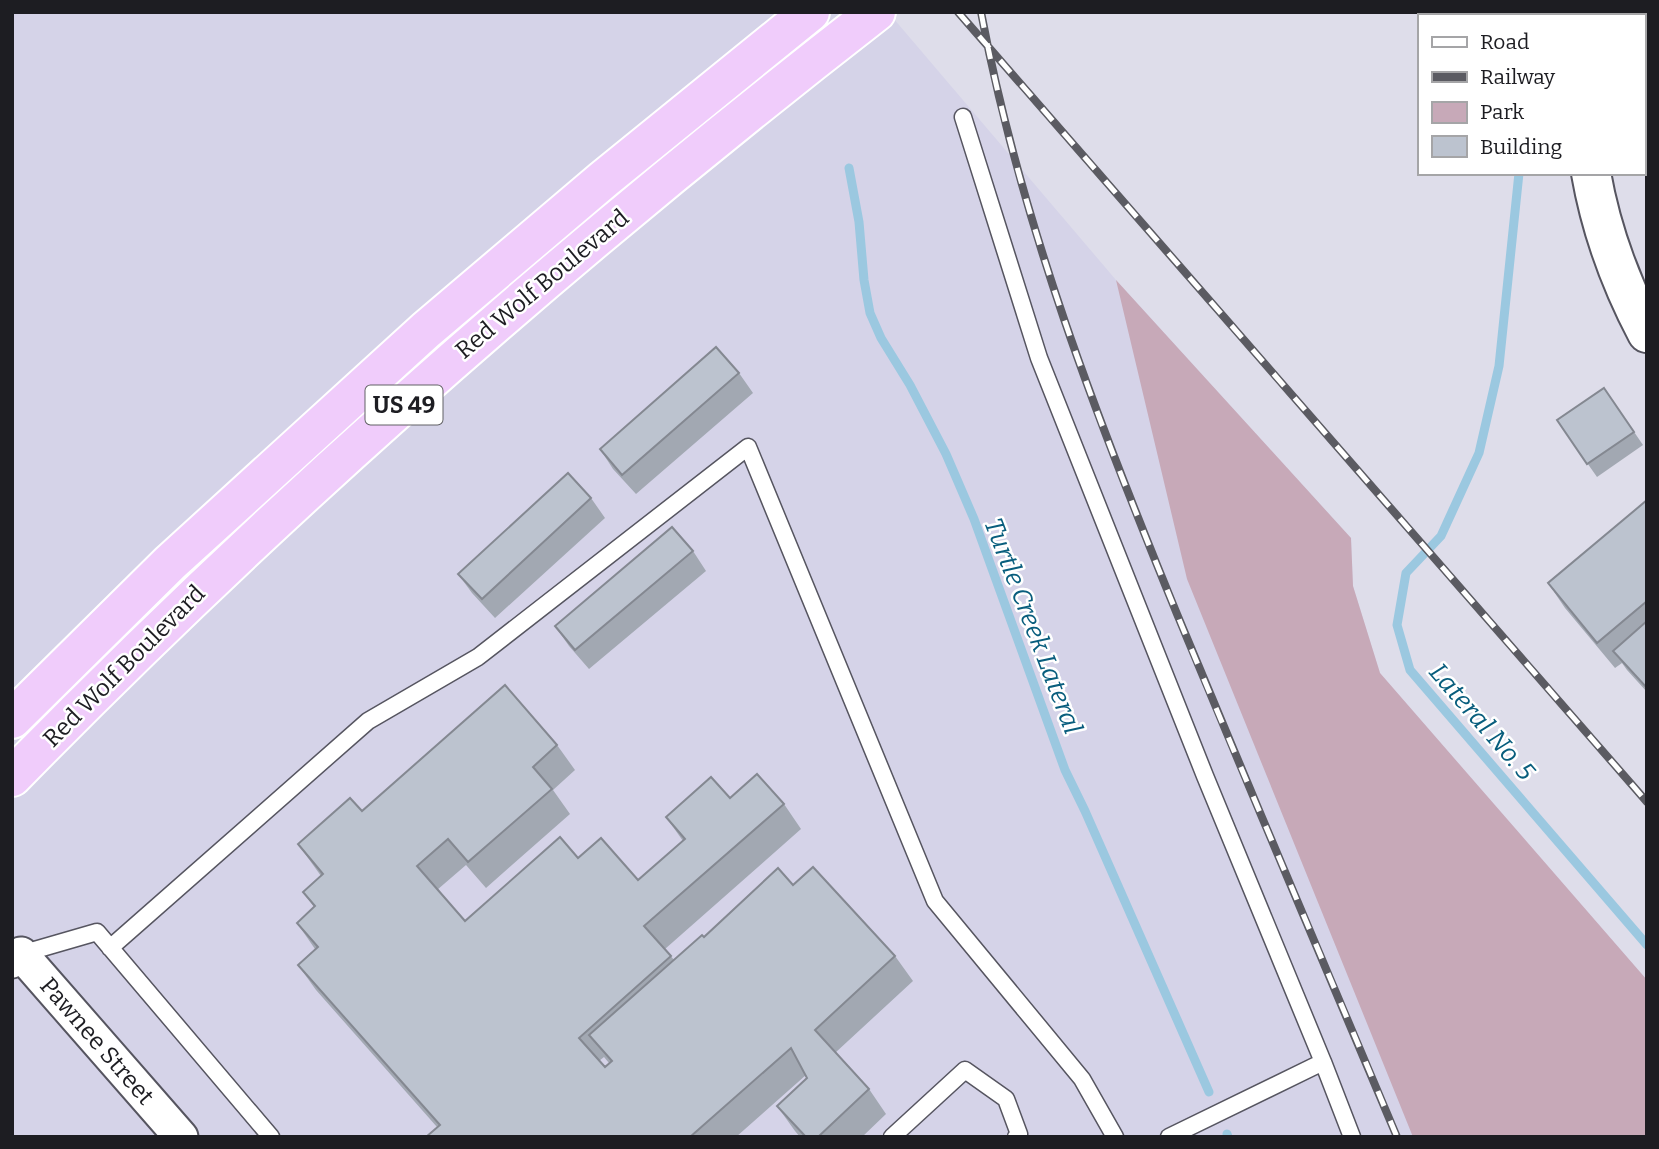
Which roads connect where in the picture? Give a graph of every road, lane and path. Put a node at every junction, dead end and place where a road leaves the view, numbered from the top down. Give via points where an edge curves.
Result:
1 (810, 12) edge
2 (876, 12) edge
3 (963, 117) dead end
4 (1591, 175) edge
5 (1647, 333) edge
6 (12, 719) edge
7 (12, 777) edge
8 (110, 948) junction
9 (16, 957) edge
10 (1323, 1062) junction
11 (181, 1137) edge
12 (271, 1137) edge
13 (892, 1137) edge
14 (1016, 1137) edge
15 (1115, 1137) edge
16 (1170, 1137) edge
17 (1352, 1137) edge

1 - 6 highway, Red Wolf Boulevard / US 49 via 426,330 170,564
2 - 7 highway, Red Wolf Boulevard / US 49 via 636,204 458,355 202,589
3 - 10 lane via 1039,358
4 - 5 street via 1615,264
8 - 9 lane via 97,932
8 - 12 lane
8 - 15 lane via 368,721 478,657 748,447 935,901 1082,1079
9 - 11 street, Pawnee Street
10 - 16 lane
10 - 17 lane
13 - 14 lane via 965,1070 1006,1099 1019,1134

